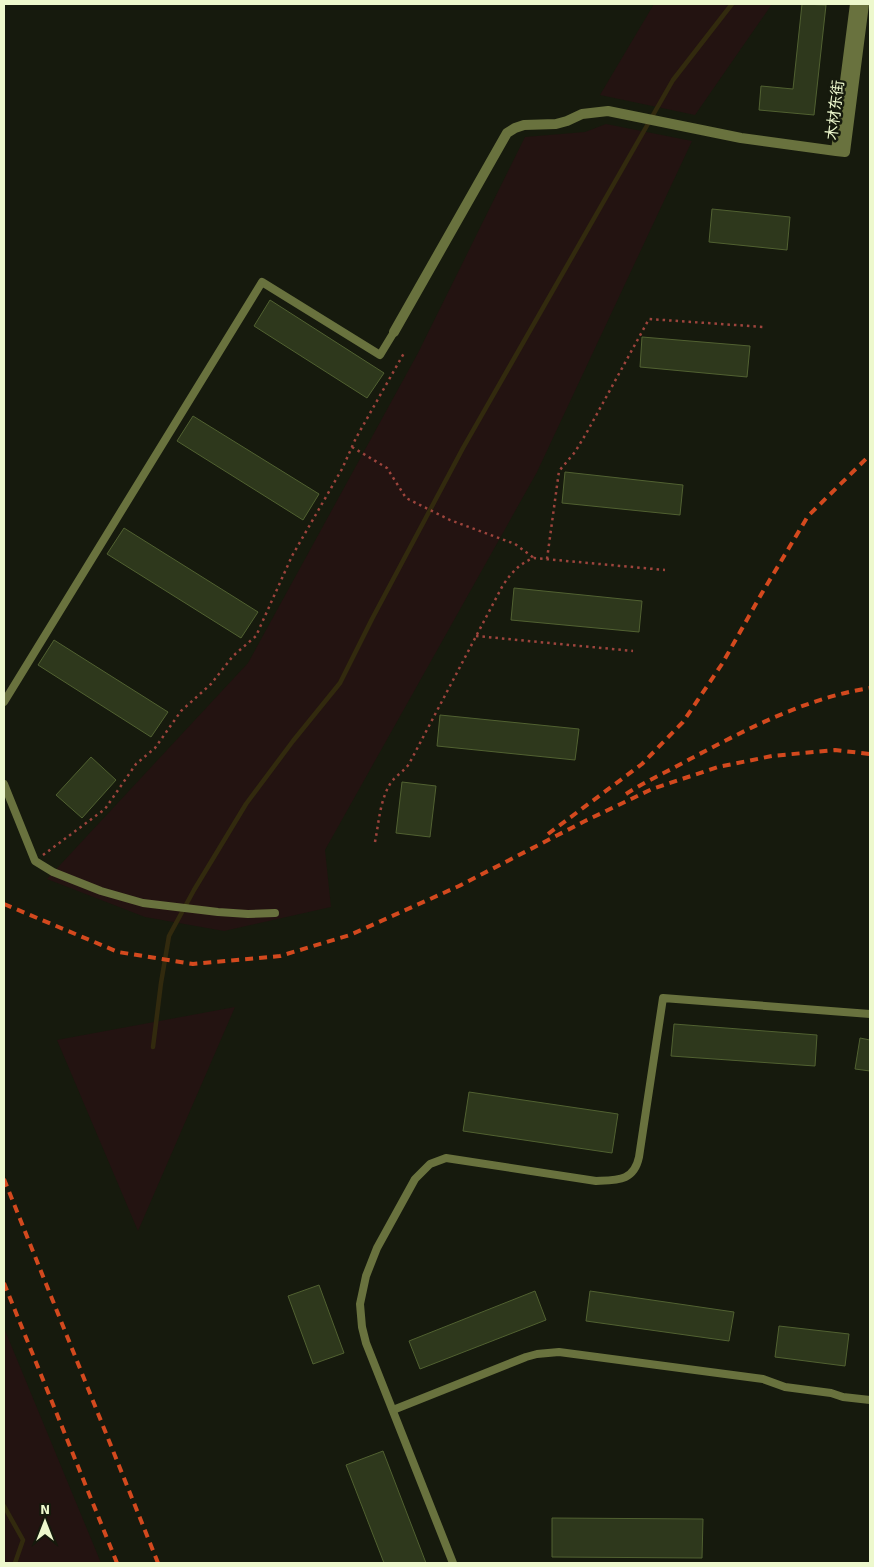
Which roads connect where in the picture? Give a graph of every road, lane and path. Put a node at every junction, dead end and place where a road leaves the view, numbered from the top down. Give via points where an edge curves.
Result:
1 (855, 4) edge
2 (864, 4) edge
3 (836, 151) junction
4 (764, 327) dead end
5 (394, 332) joint
6 (404, 353) dead end
7 (352, 447) junction
8 (534, 558) junction
9 (547, 559) junction
10 (665, 570) dead end
11 (476, 636) junction
12 (632, 651) dead end
13 (4, 702) edge
14 (4, 784) edge
15 (375, 842) dead end
16 (35, 861) junction
17 (275, 913) dead end
18 (870, 1014) edge
19 (870, 1400) edge
20 (392, 1410) junction
21 (454, 1563) edge

1 - 3 street, 木材东街
2 - 3 street, 木材东街 via 845,152
3 - 5 street via 740,138 608,110 582,114 567,122 515,128 507,133
4 - 9 path via 649,319 587,432 559,471
5 - 13 lane via 380,355 262,282
6 - 7 path
7 - 8 path via 387,468 406,498 450,520 515,544
7 - 16 path via 292,556 256,636 181,711 155,748 136,764 105,809
8 - 9 path
8 - 11 path via 524,562 503,585
9 - 10 path
11 - 12 path
11 - 15 path via 409,764 387,790
14 - 16 lane
16 - 17 lane via 53,872 101,891 142,903 218,912
18 - 20 lane via 663,998 639,1156 633,1173 616,1180 596,1181 454,1158 430,1164 416,1179 377,1248 360,1304 366,1343
19 - 20 lane via 762,1379 559,1352 526,1357
20 - 21 lane

